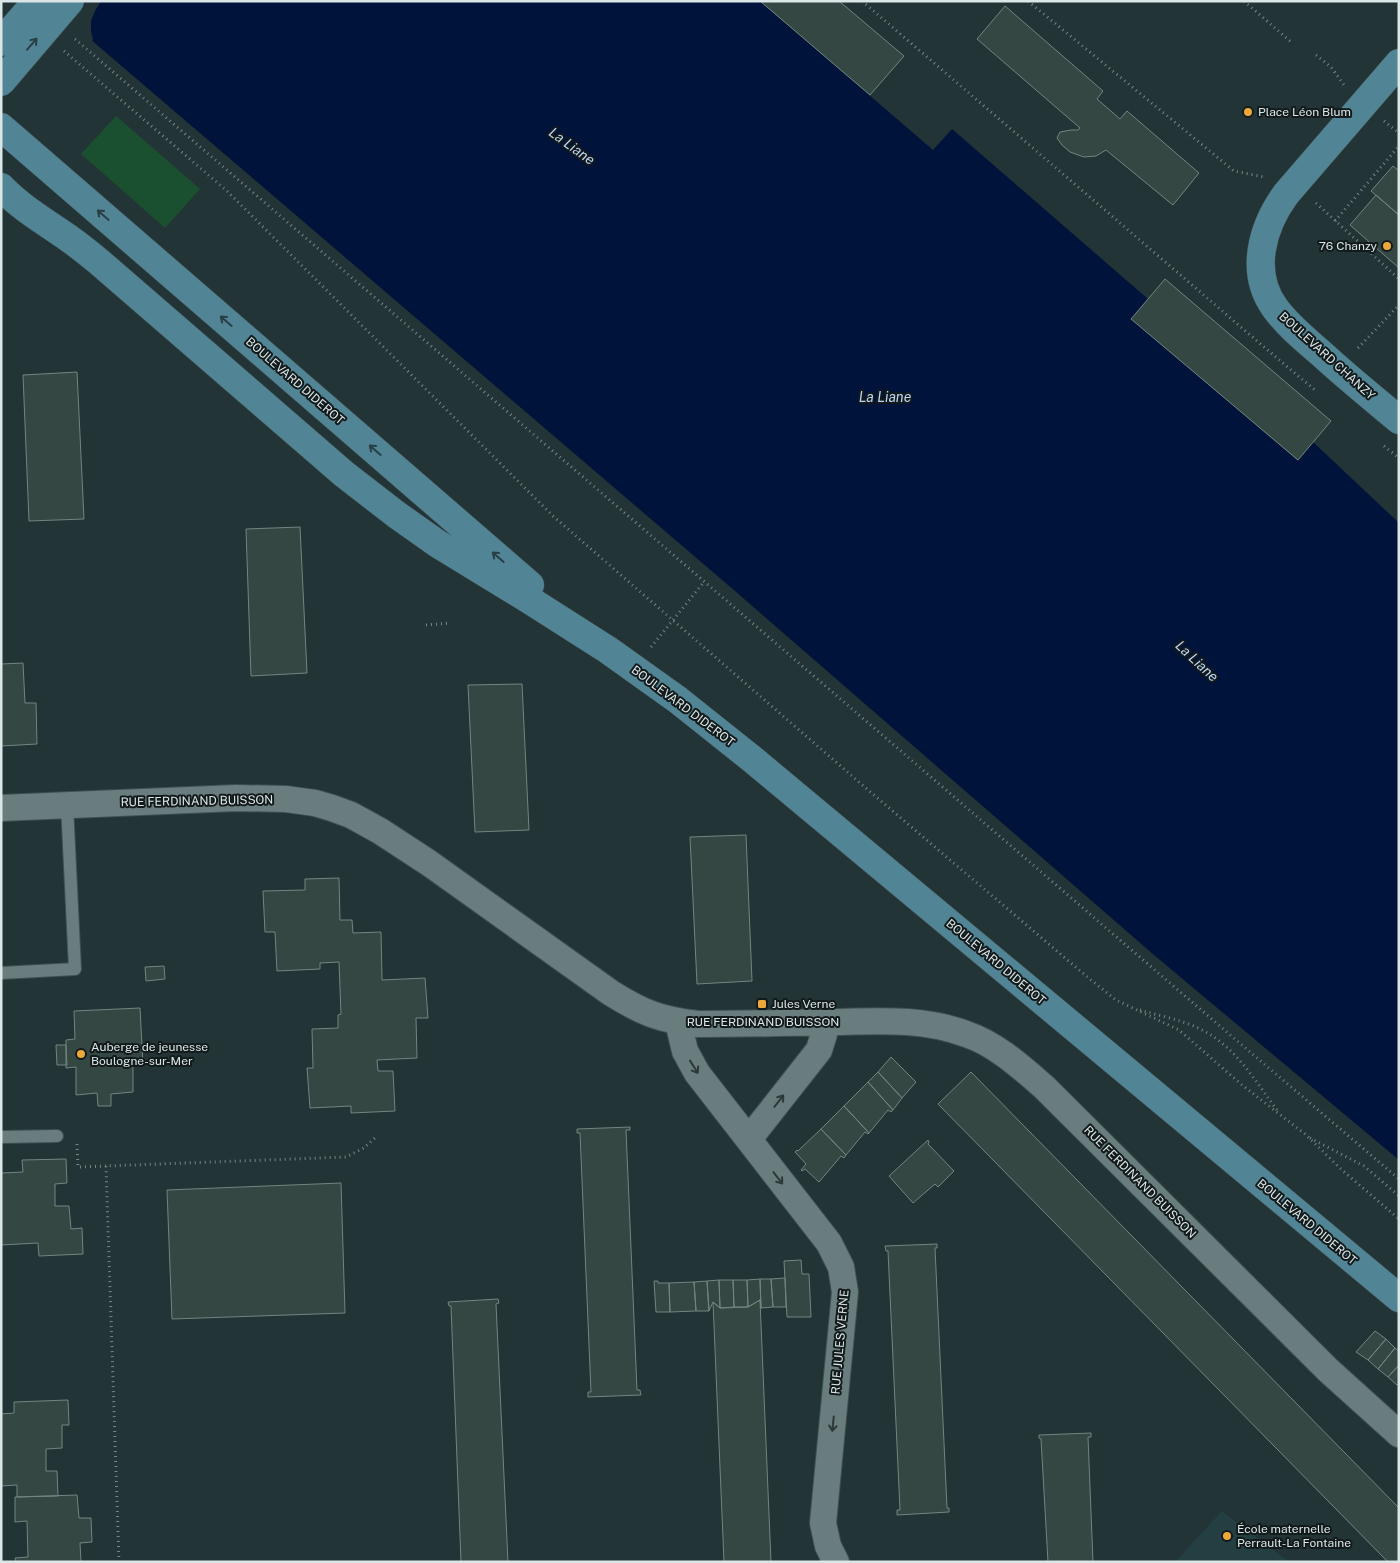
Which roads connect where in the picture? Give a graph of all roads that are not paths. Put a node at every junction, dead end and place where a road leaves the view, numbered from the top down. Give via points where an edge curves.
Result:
1 (36, 1) edge
2 (70, 1) edge
3 (1, 42) edge
4 (1399, 64) edge
5 (1, 82) edge
6 (1, 127) edge
7 (1, 187) edge
8 (1, 205) edge
9 (43, 222) junction
10 (1399, 420) edge
11 (587, 636) junction
12 (67, 805) junction
13 (1, 808) edge
14 (1, 973) edge
15 (678, 1022) junction
16 (825, 1022) junction
17 (56, 1136) dead end
18 (1, 1137) edge
19 (749, 1139) junction
20 (1399, 1298) edge
21 (1399, 1434) edge
22 (836, 1562) edge

1 - 3 street, bridge
5 -> 2 street, bridge
4 - 10 street, BOULEVARD CHANZY via 1277,206 1261,247 1262,272 1274,307 1296,331
11 -> 6 street, BOULEVARD DIDEROT
7 - 9 street, BOULEVARD DIDEROT
8 - 9 street, BOULEVARD DIDEROT
9 - 11 street, BOULEVARD DIDEROT via 98,261 337,468 397,515
11 - 20 street, BOULEVARD DIDEROT via 678,700 752,759
12 - 13 street, RUE FERDINAND BUISSON
12 - 14 lane via 75,969
12 - 15 street, RUE FERDINAND BUISSON via 286,799 315,803 352,815 380,830 627,1003 653,1016
15 - 16 street, RUE FERDINAND BUISSON
15 -> 19 street, RUE JULES VERNE via 685,1051 697,1072
19 -> 16 street via 819,1050
16 - 21 street, RUE FERDINAND BUISSON via 898,1021 935,1025 968,1034 1013,1061 1063,1105 1328,1370
17 - 18 lane
19 -> 22 street, RUE JULES VERNE via 829,1243 844,1280 823,1523 828,1546

